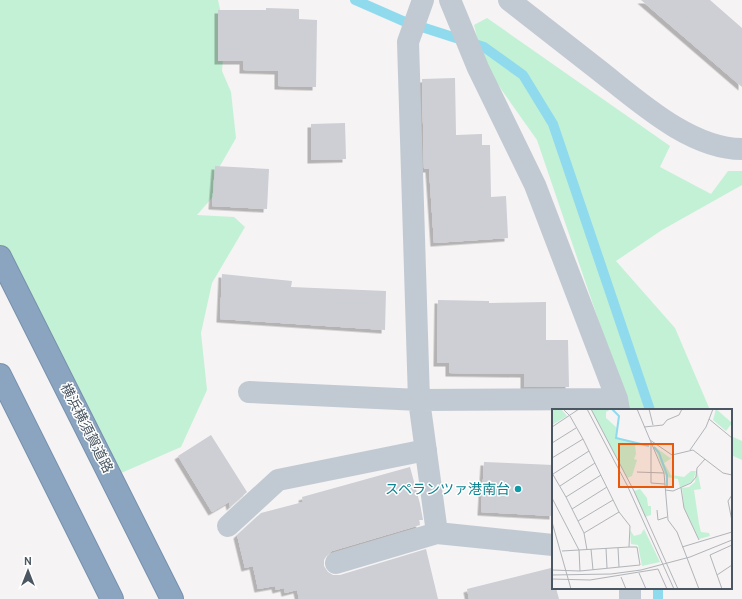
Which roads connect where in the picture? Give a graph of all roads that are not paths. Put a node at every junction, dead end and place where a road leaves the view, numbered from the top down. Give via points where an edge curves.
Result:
1 (509, 0) edge
2 (422, 2) edge
3 (455, 9) edge
4 (742, 149) edge
5 (0, 257) edge
6 (0, 375) edge
7 (249, 392) dead end
8 (419, 400) junction
9 (618, 404) edge
10 (426, 450) junction
11 (228, 526) dead end
12 (437, 534) junction
13 (552, 545) edge
14 (336, 563) dead end
15 (112, 599) edge
16 (172, 599) edge

1 - 4 street via 648,109 691,136 728,149
2 - 8 street via 408,42
3 - 9 street via 478,68 535,185
5 - 16 highway, 横浜横須賀道路
6 - 15 highway
7 - 8 street
8 - 9 street
8 - 10 street
10 - 11 street via 278,480
10 - 12 street
12 - 13 street
12 - 14 street

